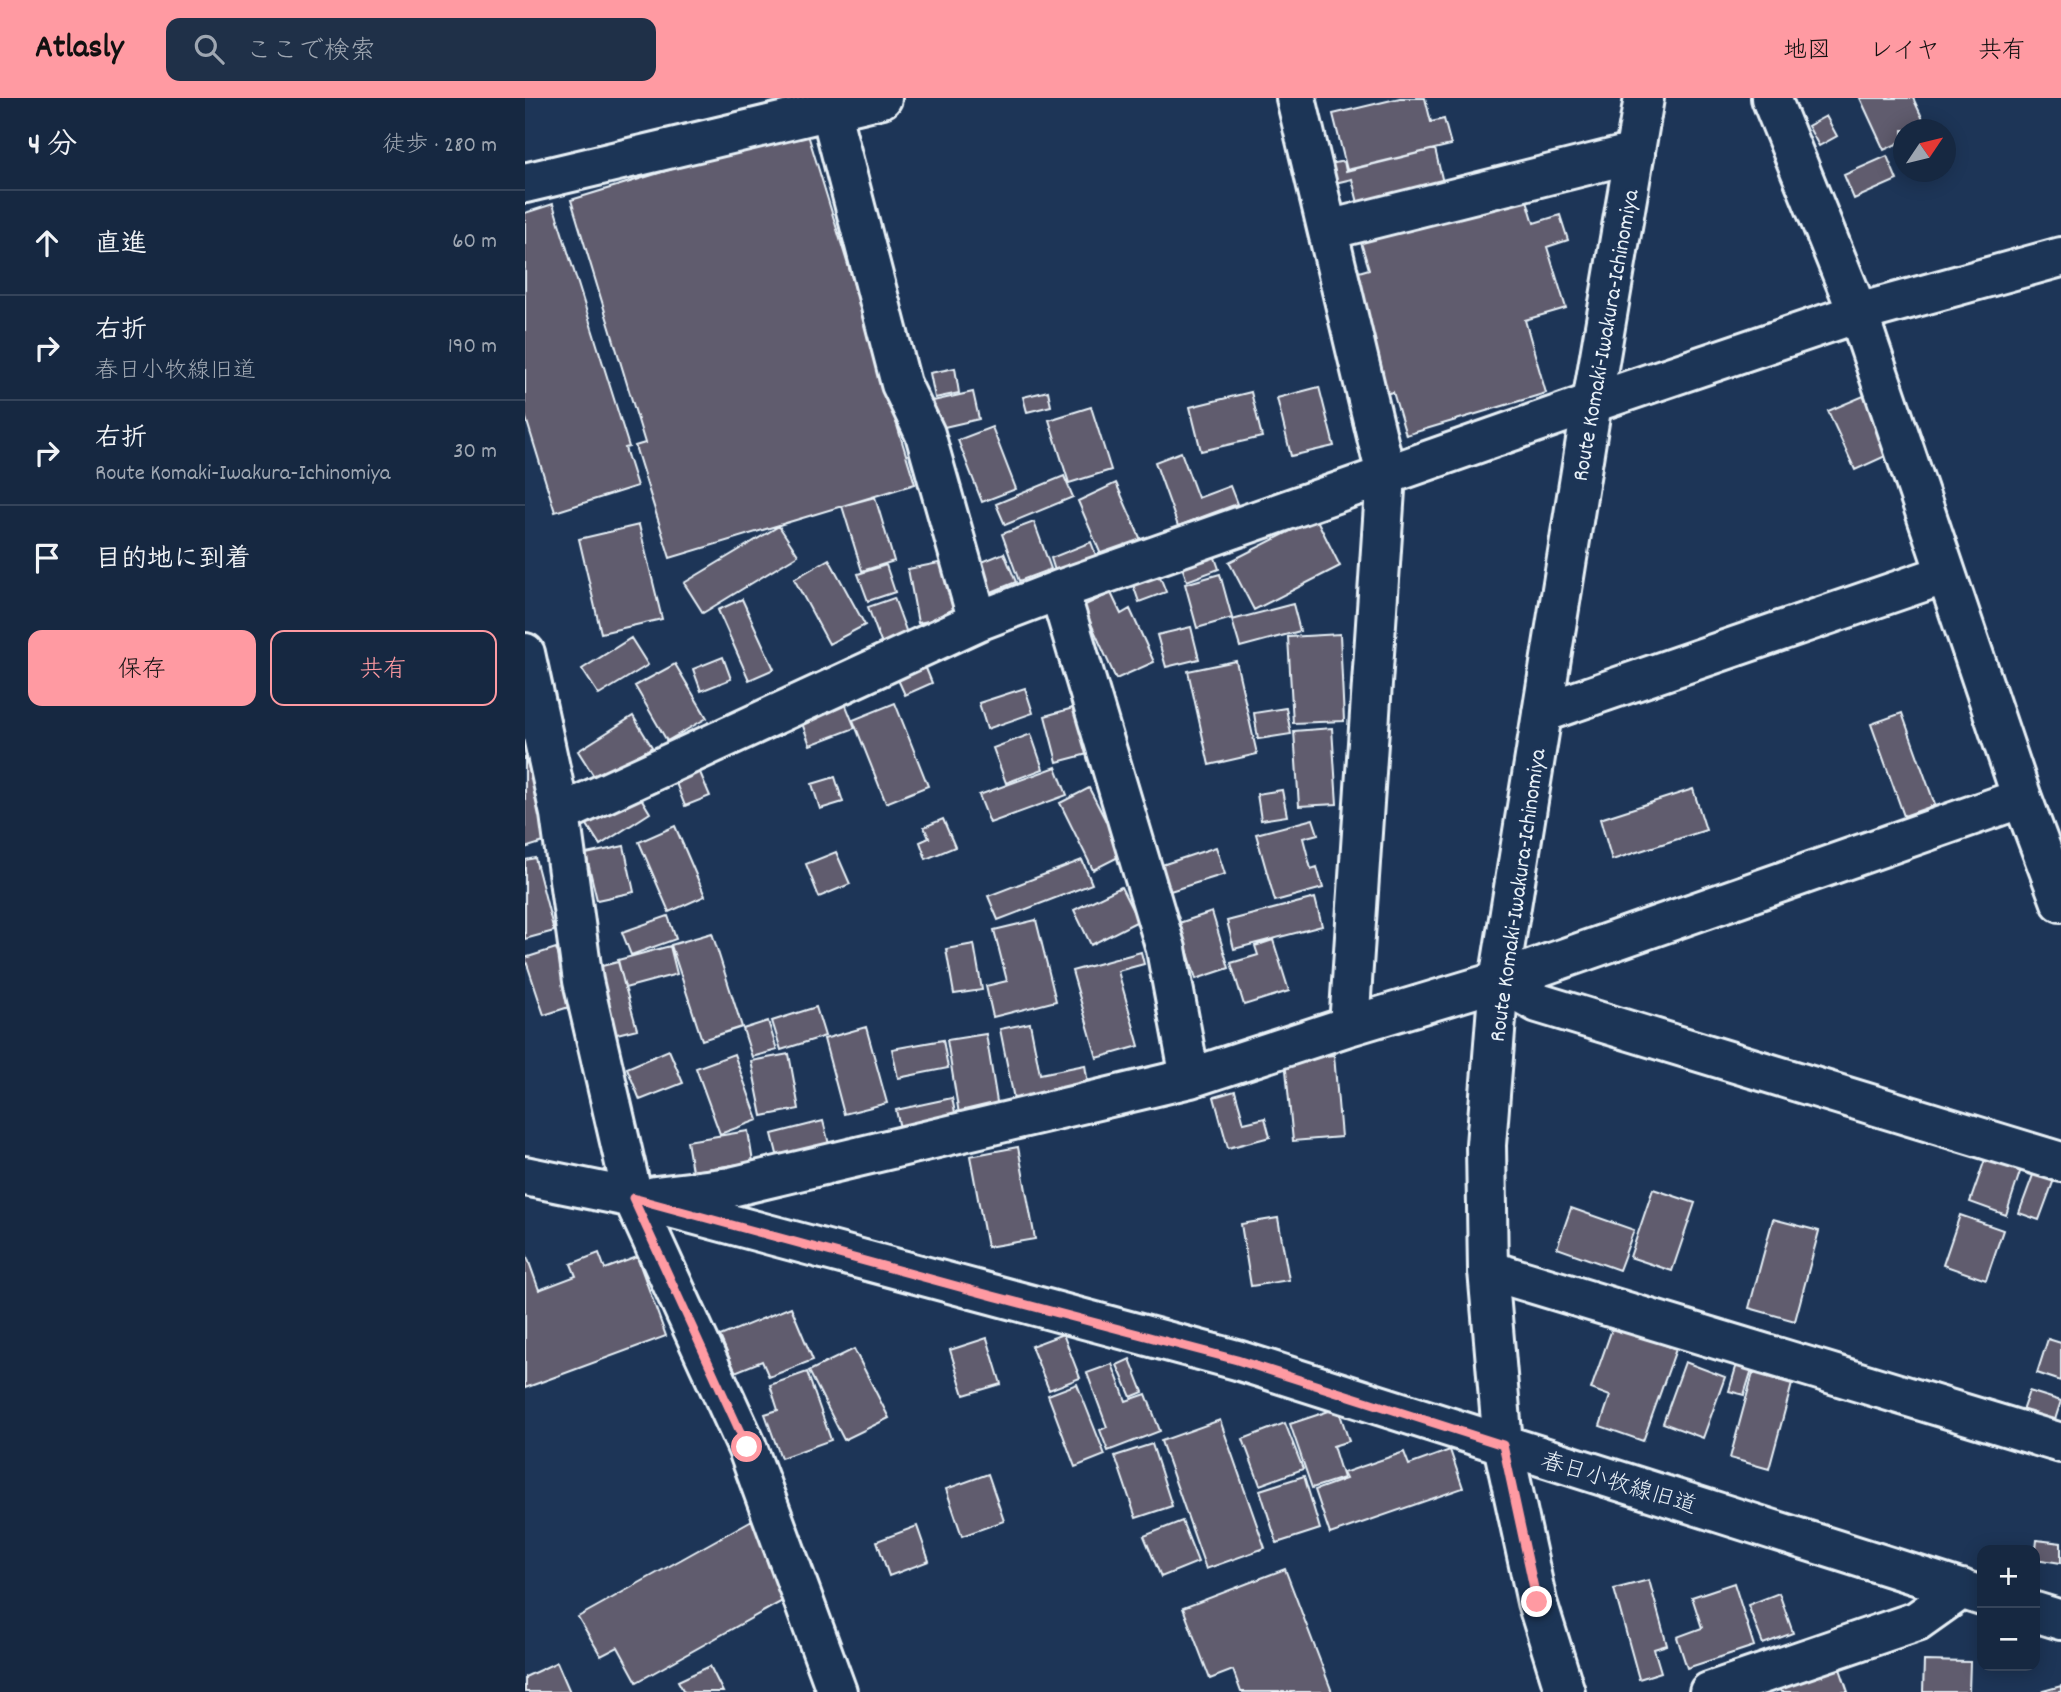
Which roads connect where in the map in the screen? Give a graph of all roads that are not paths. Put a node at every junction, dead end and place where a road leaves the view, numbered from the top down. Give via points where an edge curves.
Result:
1 (882, 98) edge
2 (1296, 98) edge
3 (1644, 98) edge
4 (1771, 98) edge
5 (829, 105) edge
6 (1635, 153) junction
7 (525, 183) edge
8 (1328, 230) junction
9 (2061, 257) edge
10 (1858, 313) junction
11 (1592, 403) junction
12 (1386, 475) junction
13 (1946, 574) junction
14 (1059, 590) junction
15 (978, 621) junction
16 (527, 676) edge
17 (1542, 713) junction
18 (2022, 798) junction
19 (561, 814) junction
20 (2061, 901) edge
21 (1499, 981) junction
22 (1349, 1026) junction
23 (1191, 1078) junction
24 (2061, 1162) edge
25 (525, 1176) edge
26 (633, 1198) junction
27 (1488, 1270) junction
28 (2061, 1443) edge
29 (1503, 1445) junction
30 (1972, 1592) edge
31 (2040, 1614) edge
32 (2061, 1620) edge
33 (837, 1692) edge
34 (1565, 1692) edge
35 (1709, 1692) edge

1 - 5 street
2 - 8 street
3 - 6 street, Route Komaki-Iwakura-Ichinomiya
4 - 10 street
5 - 7 street
5 - 15 street via 901,384 925,434
6 - 8 street
6 - 11 street, Route Komaki-Iwakura-Ichinomiya
8 - 12 street
9 - 10 street
10 - 11 street
10 - 13 street
11 - 12 street
11 - 17 street, Route Komaki-Iwakura-Ichinomiya
12 - 14 street
12 - 22 street
13 - 17 street
13 - 18 street
14 - 15 street
14 - 23 street via 1166,949
15 - 19 street
16 - 19 street
17 - 21 street, Route Komaki-Iwakura-Ichinomiya
18 - 20 street
18 - 21 street
19 - 26 street via 583,981
21 - 22 street
21 - 24 street via 1538,1003
21 - 27 street, Route Komaki-Iwakura-Ichinomiya via 1486,1145
22 - 23 street
23 - 26 street via 731,1187
25 - 26 street, 春日小牧線旧道
26 - 29 street, 春日小牧線旧道 via 1237,1360
26 - 33 street via 747,1447
27 - 28 street
27 - 29 street, Route Komaki-Iwakura-Ichinomiya
29 - 30 street, 春日小牧線旧道
29 - 34 street, Route Komaki-Iwakura-Ichinomiya via 1537,1602
30 - 35 street via 1917,1621
31 - 32 street

